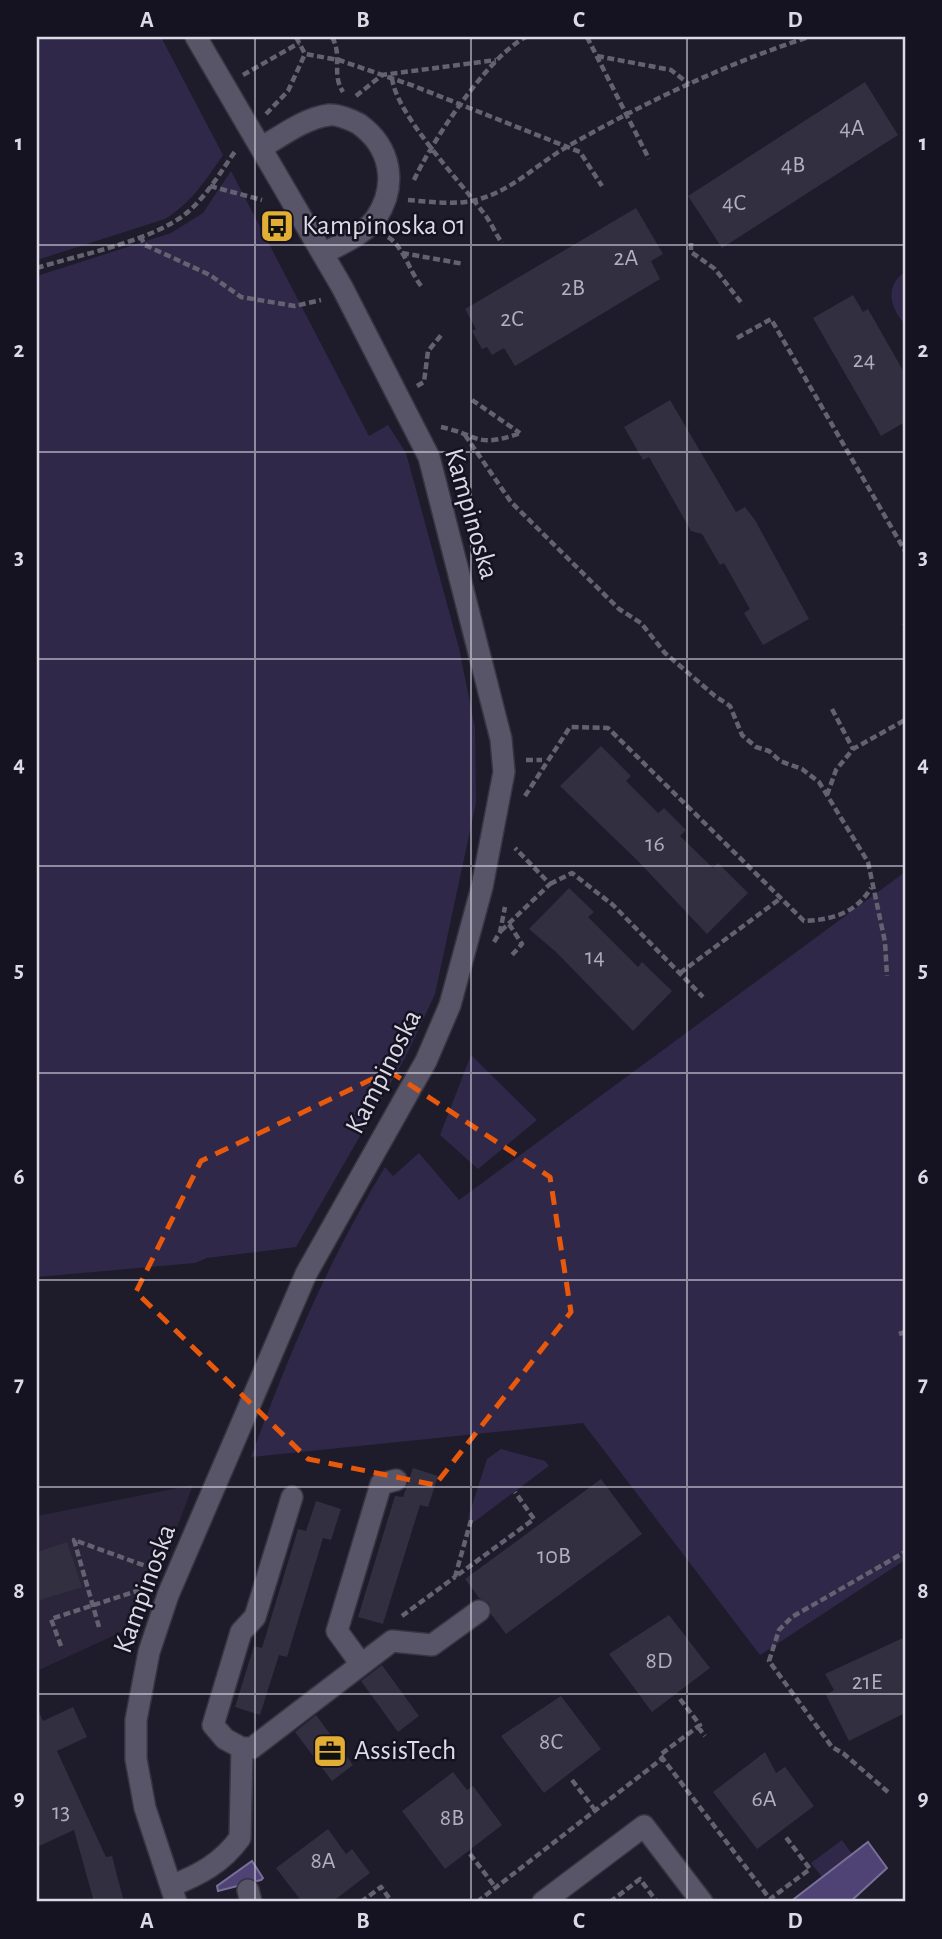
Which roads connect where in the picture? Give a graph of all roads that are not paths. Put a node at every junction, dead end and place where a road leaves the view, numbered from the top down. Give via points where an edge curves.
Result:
1 (196, 37) edge
2 (256, 139) junction
3 (323, 254) junction
4 (396, 1480) dead end
5 (292, 1497) dead end
6 (480, 1611) dead end
7 (362, 1664) junction
8 (242, 1748) junction
9 (174, 1894) edge
10 (543, 1902) edge
11 (702, 1902) edge

1 - 2 street, Kampinoska
2 - 3 street, Kampinoska
2 - 3 street via 330,115 354,121 374,135 387,159 390,181 386,198 370,226
3 - 9 street, Kampinoska via 429,457 501,739 504,772 482,887 450,1005 426,1061 306,1274 168,1595 149,1652 136,1720 136,1759 145,1808
4 - 7 street via 381,1484 337,1631
5 - 8 street via 255,1617 241,1632 213,1725 225,1739
6 - 7 street via 432,1645 393,1642
7 - 8 street via 252,1748
8 - 9 street via 240,1839
10 - 11 street via 644,1826

